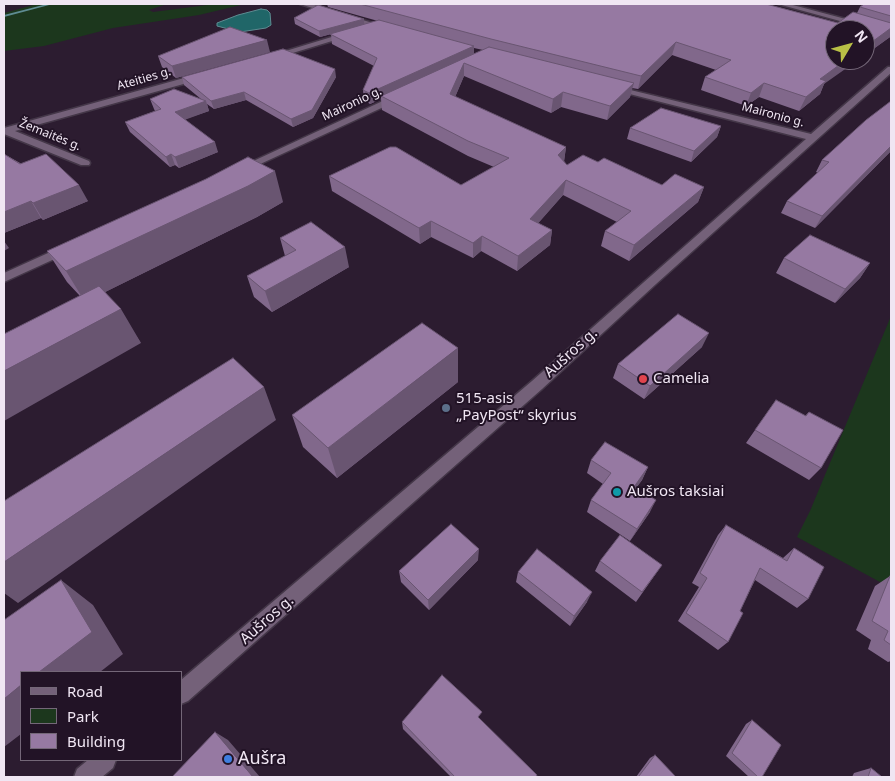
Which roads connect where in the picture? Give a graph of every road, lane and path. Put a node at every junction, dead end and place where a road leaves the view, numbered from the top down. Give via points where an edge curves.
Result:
1 (304, 4) edge
2 (782, 4) edge
3 (378, 26) junction
4 (396, 31) edge
5 (891, 33) edge
6 (264, 58) edge
7 (891, 69) edge
8 (216, 72) edge
9 (600, 83) edge
10 (406, 93) edge
11 (5, 131) edge
12 (813, 138) junction
13 (85, 163) dead end
14 (225, 176) edge
15 (80, 243) edge
16 (4, 278) edge
17 (182, 693) edge
18 (104, 761) edge
19 (85, 777) edge

1 - 3 street
2 - 5 street
3 - 4 street
3 - 6 street
7 - 12 street, Aušros g.
8 - 11 street, Ateities g.
9 - 12 street, Maironio g.
10 - 14 street, Maironio g.
11 - 13 street, Žemaitės g.
12 - 17 street, Aušros g. via 469,444
15 - 16 street
18 - 19 street

